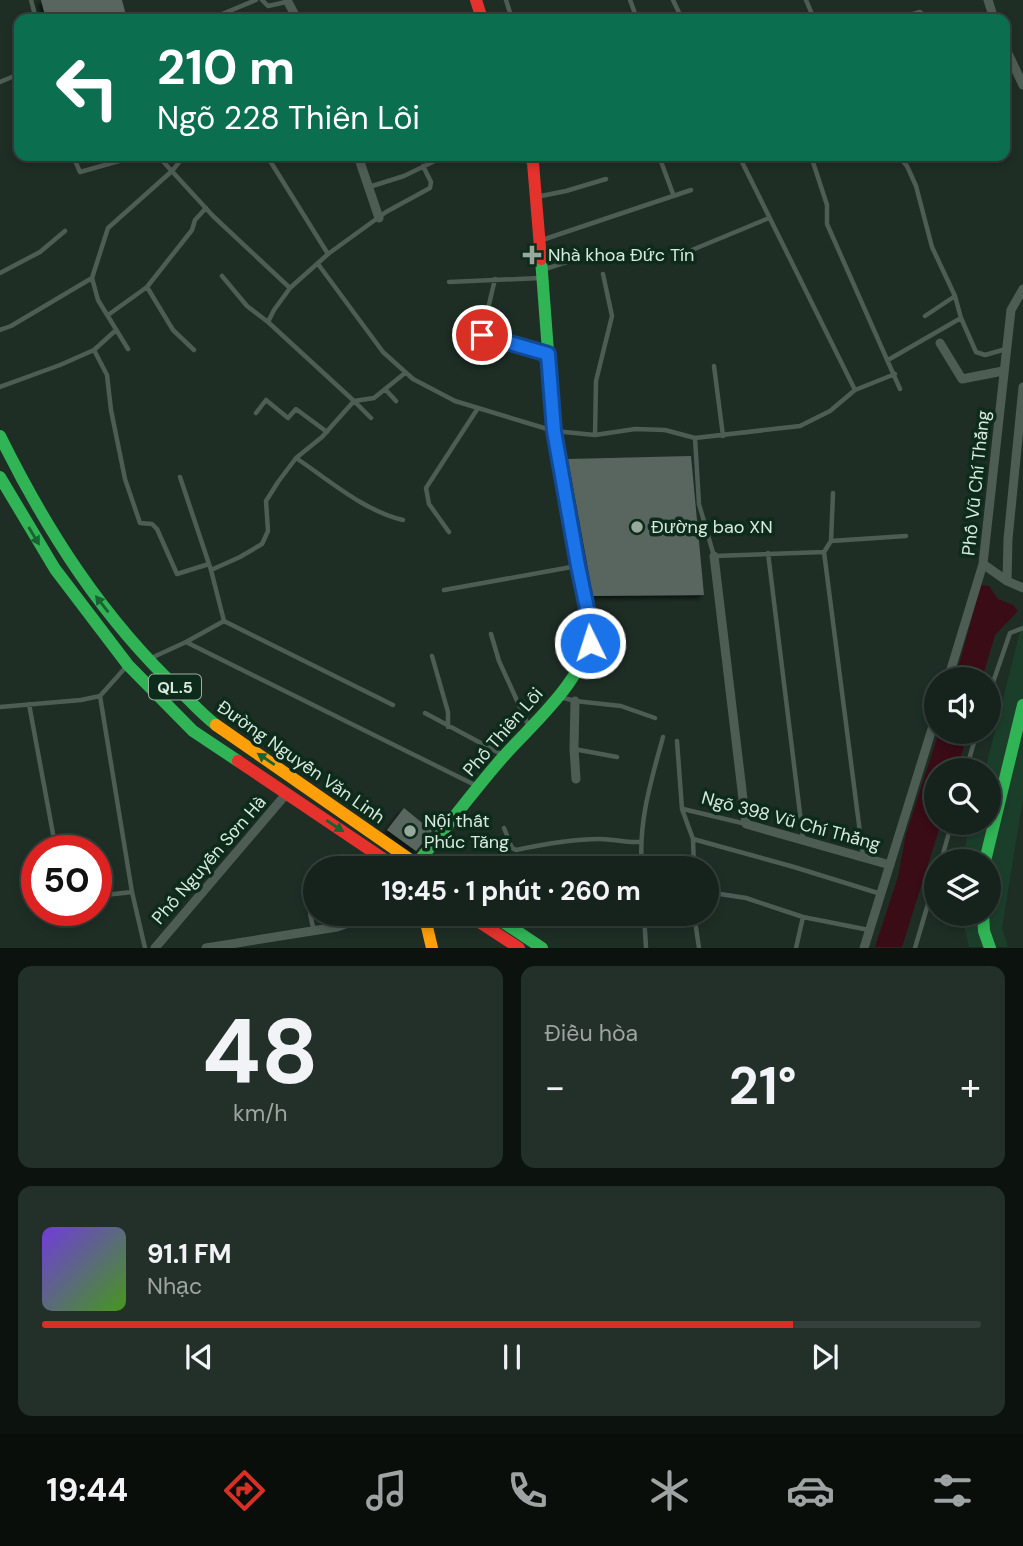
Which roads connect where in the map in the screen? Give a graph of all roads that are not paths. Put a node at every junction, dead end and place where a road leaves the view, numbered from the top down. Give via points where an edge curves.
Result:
1 (256, 0) edge
2 (262, 0) edge
3 (999, 0) edge
4 (287, 1) edge
5 (988, 2) edge
6 (222, 14) edge
7 (1010, 58) edge
8 (1023, 85) edge
9 (76, 161) edge
10 (120, 161) edge
11 (163, 161) edge
12 (180, 161) edge
13 (270, 161) edge
14 (360, 161) edge
15 (434, 161) edge
16 (532, 161) edge
17 (661, 161) edge
18 (741, 161) edge
19 (813, 161) edge
20 (902, 161) edge
21 (423, 166) junction
22 (172, 171) junction
23 (606, 179) dead end
24 (368, 187) junction
25 (691, 190) dead end
26 (673, 194) junction
27 (535, 197) junction
28 (206, 208) junction
29 (379, 218) junction
30 (769, 218) junction
31 (65, 231) dead end
32 (539, 242) junction
33 (692, 250) dead end
34 (328, 254) junction
35 (573, 260) dead end
36 (318, 264) junction
37 (0, 273) edge
38 (542, 274) junction
39 (603, 274) dead end
40 (222, 276) dead end
41 (92, 278) junction
42 (495, 279) junction
43 (449, 282) dead end
44 (147, 287) junction
45 (290, 288) junction
46 (1023, 293) edge
47 (955, 296) junction
48 (487, 313) dead end
49 (108, 315) junction
50 (925, 316) dead end
51 (961, 318) junction
52 (268, 322) junction
53 (0, 330) edge
54 (115, 331) junction
55 (482, 335) dead end
56 (940, 343) dead end
57 (1006, 348) junction
58 (128, 349) dead end
59 (194, 350) dead end
60 (94, 351) junction
61 (548, 354) junction
62 (888, 360) junction
63 (714, 366) dead end
64 (1003, 371) junction
65 (405, 373) junction
66 (895, 374) junction
67 (0, 387) edge
68 (1023, 387) edge
69 (385, 389) junction
70 (900, 389) dead end
71 (855, 390) junction
72 (354, 401) junction
73 (396, 401) dead end
74 (478, 408) junction
75 (256, 413) dead end
76 (370, 418) dead end
77 (554, 431) junction
78 (327, 432) junction
79 (595, 435) junction
80 (0, 436) edge
81 (723, 436) junction
82 (695, 438) junction
83 (296, 458) junction
84 (180, 477) dead end
85 (2, 484) edge
86 (833, 493) dead end
87 (403, 520) dead end
88 (449, 532) dead end
89 (906, 536) dead end
90 (831, 541) junction
91 (824, 552) junction
92 (768, 553) junction
93 (714, 556) junction
94 (983, 564) junction
95 (578, 566) junction
96 (210, 567) junction
97 (1007, 581) junction
98 (1023, 588) edge
99 (444, 590) dead end
100 (225, 621) junction
101 (1023, 628) edge
102 (491, 634) dead end
103 (186, 642) junction
104 (432, 656) dead end
105 (146, 660) junction
106 (128, 665) junction
107 (952, 667) edge
108 (998, 667) edge
109 (100, 696) junction
110 (558, 696) junction
111 (575, 701) junction
112 (29, 704) junction
113 (393, 705) dead end
114 (1023, 705) edge
115 (0, 707) edge
116 (425, 713) dead end
117 (654, 718) dead end
118 (447, 728) junction
119 (530, 730) junction
120 (663, 737) dead end
121 (677, 741) dead end
122 (927, 744) edge
123 (574, 749) junction
124 (504, 756) junction
125 (617, 757) dead end
126 (576, 779) dead end
127 (478, 786) junction
128 (287, 793) junction
129 (682, 809) junction
130 (746, 824) junction
131 (504, 828) dead end
132 (52, 835) edge
133 (803, 838) junction
134 (693, 839) junction
135 (640, 842) junction
136 (988, 849) edge
137 (379, 856) edge
138 (404, 856) edge
139 (423, 856) edge
140 (641, 856) edge
141 (694, 856) edge
142 (863, 856) junction
143 (890, 865) junction
144 (132, 892) junction
145 (112, 894) edge
146 (719, 894) edge
147 (882, 894) junction
148 (803, 917) junction
149 (924, 917) edge
150 (313, 926) edge
151 (340, 926) edge
152 (427, 926) edge
153 (486, 926) edge
154 (510, 926) edge
155 (645, 926) edge
156 (696, 926) edge
157 (984, 926) edge
158 (869, 930) junction
159 (314, 931) junction
160 (145, 947) edge
161 (155, 947) edge
162 (206, 947) edge
163 (432, 947) edge
164 (519, 947) edge
165 (542, 947) edge
166 (646, 947) edge
167 (699, 947) edge
168 (796, 947) edge
169 (864, 947) edge
170 (915, 947) edge
171 (990, 947) edge

1 - 6 lane
2 - 4 lane via 268,6
3 - 5 lane
7 - 8 street
9 - 10 lane via 80,172
11 - 22 lane
12 - 22 lane
13 - 34 lane
14 - 24 street
15 - 21 lane
16 - 27 main road, Phố Thiên Lôi
17 - 26 lane
18 - 30 lane
19 - 62 lane via 827,205 827,224
20 - 47 lane via 916,186 932,247
21 - 24 lane
21 - 29 lane via 430,188
22 - 28 lane
22 - 41 lane via 108,228
23 - 27 lane
24 - 29 street
25 - 26 lane
26 - 32 lane
27 - 32 main road, Phố Thiên Lôi
28 - 44 lane
28 - 45 lane
29 - 34 lane
30 - 33 lane
30 - 71 lane
31 - 37 lane via 40,252
32 - 38 main road, Phố Thiên Lôi
34 - 36 lane
35 - 38 lane
36 - 45 lane
36 - 65 lane via 383,352
38 - 42 lane
38 - 61 main road, Phố Thiên Lôi
39 - 79 lane via 612,316 596,381
40 - 52 lane via 247,306
41 - 49 lane via 97,300
41 - 53 lane
42 - 43 lane
42 - 48 lane
44 - 49 lane
44 - 59 lane via 173,330
45 - 52 lane
46 - 57 street, Phố Vũ Chí Thắng via 1011,310
47 - 50 lane
47 - 51 lane
49 - 54 lane
51 - 57 lane via 976,352 985,355
51 - 62 lane
52 - 72 lane
54 - 58 lane
54 - 60 lane
55 - 61 lane
56 - 64 street via 962,379
57 - 64 street, Phố Vũ Chí Thắng
60 - 67 lane
60 - 96 lane via 107,375 125,479 140,523 158,529 177,574
61 - 77 main road, Phố Thiên Lôi
62 - 66 lane
63 - 81 lane
64 - 94 street, Phố Vũ Chí Thắng
65 - 69 lane
65 - 74 lane via 455,401
66 - 70 lane
66 - 71 lane
68 - 97 street
69 - 72 lane via 374,398
69 - 73 lane
71 - 81 lane via 831,411 800,426
72 - 76 lane
72 - 78 lane
74 - 77 lane
74 - 88 lane via 426,488 429,504
75 - 78 lane via 265,400 288,418 296,409
77 - 79 lane
77 - 95 main road, Phố Thiên Lôi
78 - 83 lane
79 - 82 lane via 635,429
105 -> 80 main road, Đường Nguyễn Văn Linh / QL.5 via 69,561
81 - 82 lane
82 - 93 lane via 699,504
83 - 87 lane via 367,505
83 - 96 lane via 266,501 268,531 262,544
84 - 96 lane
85 -> 106 main road, Đường Nguyễn Văn Linh / QL.5 via 54,569
86 - 90 lane
89 - 90 lane
90 - 91 lane
91 - 92 lane
91 - 142 lane
92 - 93 lane
92 - 133 lane
93 - 130 street
94 - 97 street
94 - 107 street, Phố Vũ Chí Thắng
95 - 99 lane
95 - 110 main road, Phố Thiên Lôi via 590,643
96 - 100 lane
97 - 98 street
100 - 103 lane
100 - 113 lane
101 - 108 lane via 1010,633
102 - 119 lane
103 - 105 lane
103 - 127 lane
104 - 118 lane via 448,712
138 -> 105 main road, Đường Nguyễn Văn Linh / QL.5 via 214,723
106 - 109 lane
106 - 128 main road, Đường Nguyễn Văn Linh / QL.5 via 193,731
109 - 112 lane
109 - 144 lane
110 - 111 lane
110 - 119 main road, Phố Thiên Lôi
111 - 117 lane via 621,706
111 - 123 street
112 - 115 lane
112 - 132 lane
114 - 136 main road
116 - 118 lane
118 - 124 lane
119 - 124 main road, Phố Thiên Lôi
120 - 135 lane
121 - 129 lane
122 - 143 street
123 - 125 lane
123 - 126 street
124 - 127 main road, Phố Thiên Lôi
127 - 139 main road, Phố Thiên Lôi
128 -> 137 main road, Đường Nguyễn Văn Linh / QL.5
128 - 161 street, Phố Nguyễn Sơn Hà
129 - 130 lane, Ngõ 398 Vũ Chí Thắng
129 - 134 lane
130 - 133 street, Ngõ 398 Vũ Chí Thắng
131 - 135 lane via 516,850 563,841
133 - 142 street, Ngõ 398 Vũ Chí Thắng
134 - 141 lane
134 - 147 lane
135 - 140 lane
142 - 143 street, Ngõ 398 Vũ Chí Thắng
143 - 147 street
144 - 145 lane
144 - 160 lane
146 - 148 lane
147 - 158 street
148 - 158 lane
148 - 168 lane
149 - 170 lane
150 - 159 lane
151 - 159 street
152 - 163 main road
153 - 164 main road
154 - 165 main road
155 - 166 lane
156 - 167 lane
157 - 171 main road
158 - 169 street
159 - 162 street

